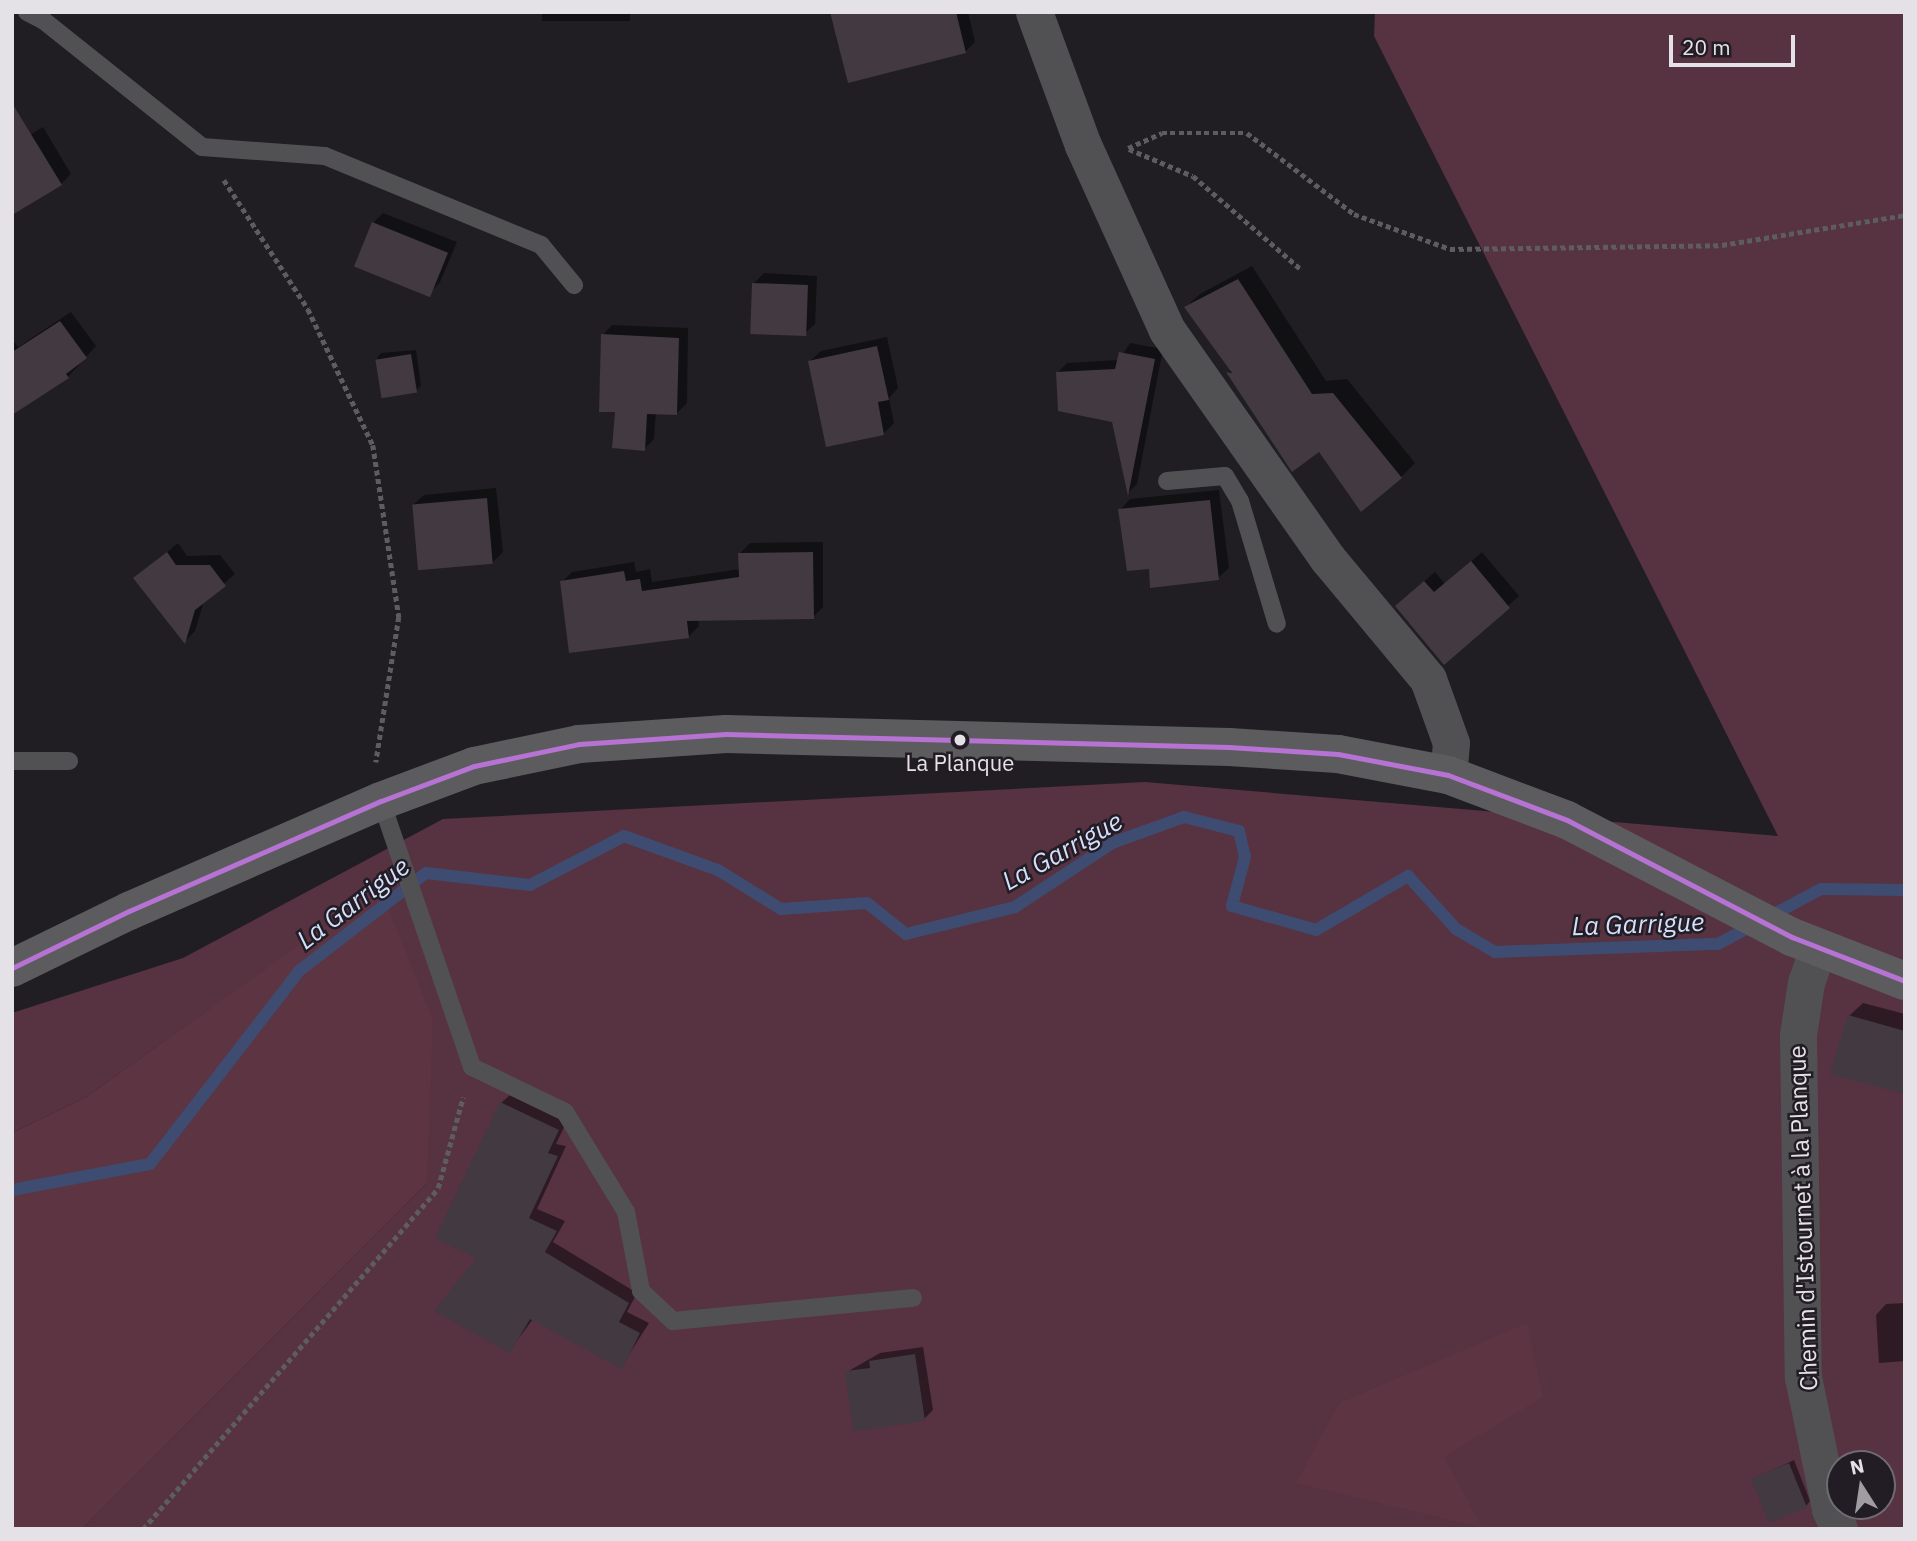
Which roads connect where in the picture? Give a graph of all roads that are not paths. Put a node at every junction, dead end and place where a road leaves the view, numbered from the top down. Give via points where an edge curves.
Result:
1 (26, 12) edge
2 (1034, 12) edge
3 (574, 285) dead end
4 (1167, 481) dead end
5 (1276, 624) dead end
6 (12, 761) edge
7 (69, 761) dead end
8 (1448, 775) junction
9 (381, 801) junction
10 (1805, 942) junction
11 (12, 968) edge
12 (1905, 981) edge
13 (913, 1298) dead end
14 (1839, 1529) edge

1 - 3 lane via 43,20 202,147 325,156 541,245
2 - 8 street via 1083,145 1167,330 1328,559 1428,680 1451,743
4 - 5 lane via 1225,476 1240,501
6 - 7 lane
8 - 9 street via 1338,754 1229,747 726,734 579,744 474,766
8 - 10 street via 1567,820
9 - 11 street via 129,911
9 - 13 lane via 472,1067 565,1112 625,1212 641,1291 673,1321
10 - 12 street
10 - 14 street, Chemin d'Istournet à la Planque via 1806,982 1798,1035 1804,1377 1830,1509

